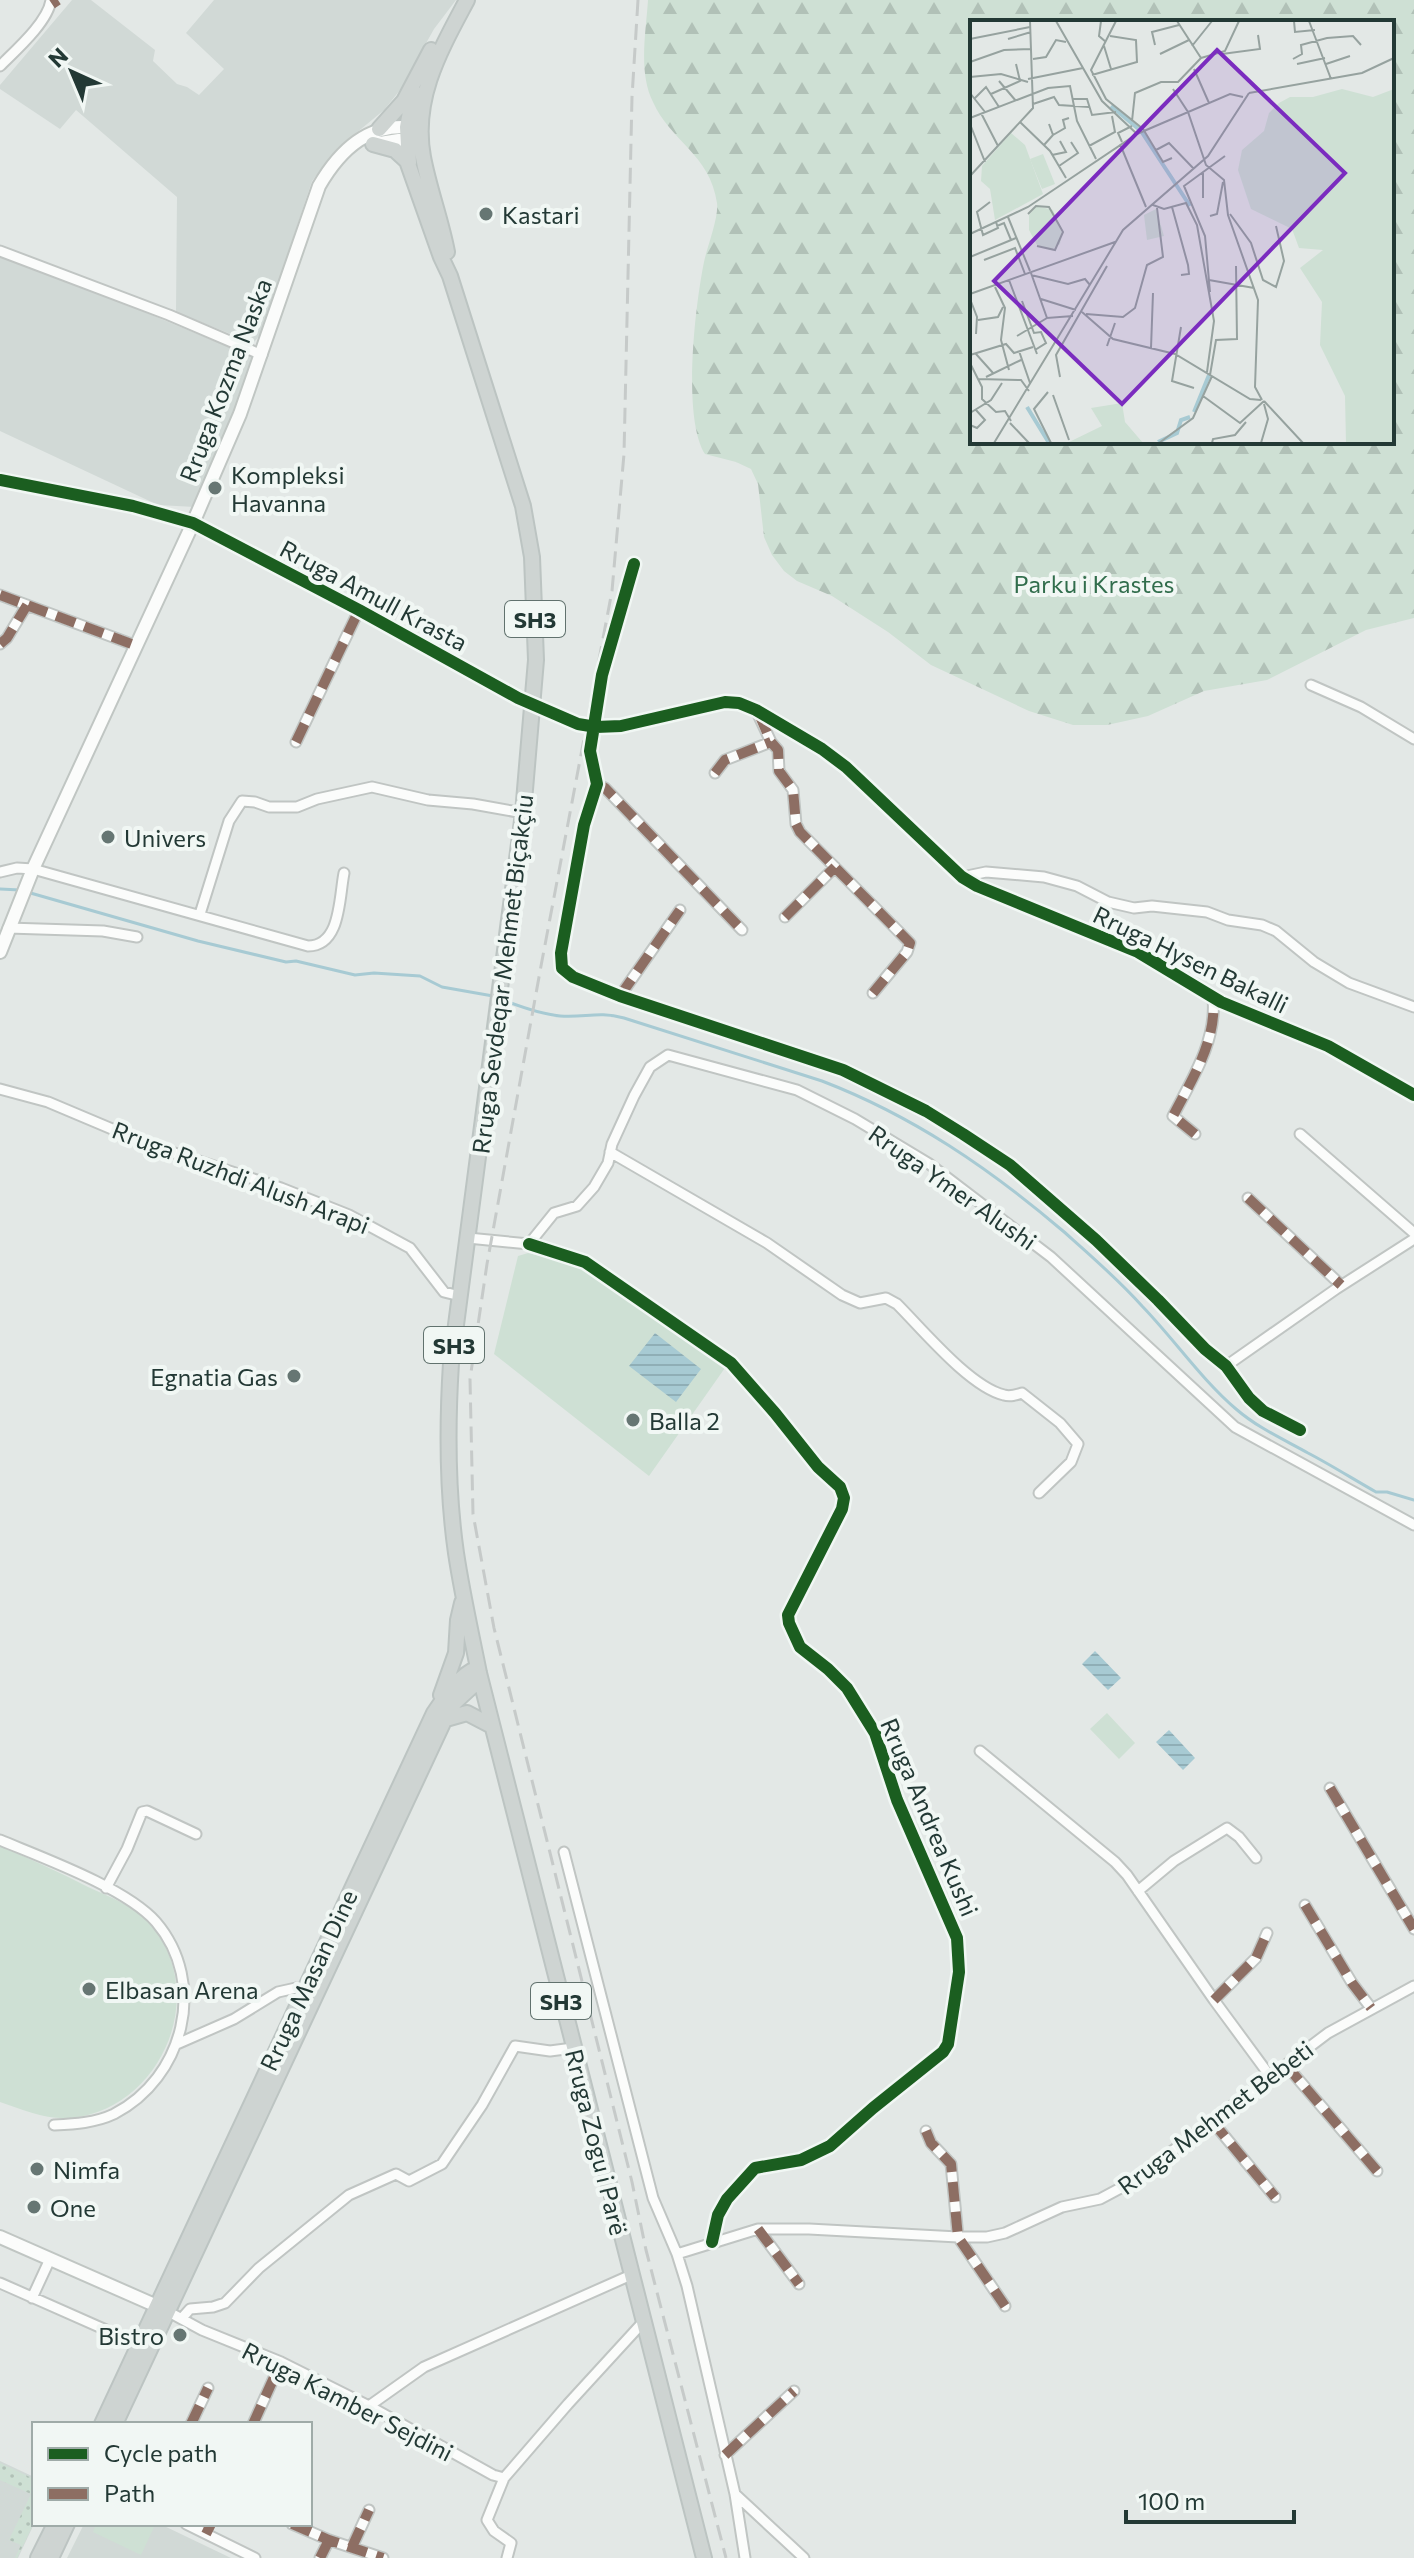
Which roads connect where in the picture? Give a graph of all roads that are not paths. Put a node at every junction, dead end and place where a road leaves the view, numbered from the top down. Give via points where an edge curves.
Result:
1 (466, 0) edge
2 (54, 1) edge
3 (0, 66) edge
4 (421, 69) junction
5 (379, 129) junction
6 (414, 134) junction
7 (373, 144) junction
8 (339, 160) junction
9 (411, 172) junction
10 (0, 251) edge
11 (450, 276) junction
12 (262, 355) junction
13 (0, 480) edge
14 (193, 523) junction
15 (634, 564) dead end
16 (0, 595) edge
17 (27, 605) junction
18 (359, 610) junction
19 (0, 644) edge
20 (137, 646) junction
21 (1311, 685) dead end
22 (533, 706) junction
23 (756, 710) junction
24 (596, 727) junction
25 (1414, 739) edge
26 (296, 742) dead end
27 (771, 742) junction
28 (715, 773) dead end
29 (597, 784) junction
30 (523, 813) junction
31 (835, 867) junction
32 (0, 872) edge
33 (31, 873) junction
34 (344, 873) dead end
35 (962, 877) junction
36 (680, 910) dead end
37 (200, 914) junction
38 (785, 917) dead end
39 (4, 927) edge
40 (742, 930) dead end
41 (137, 937) dead end
42 (0, 952) edge
43 (873, 993) dead end
44 (620, 996) junction
45 (1213, 998) junction
46 (1414, 1007) edge
47 (0, 1089) edge
48 (1414, 1095) edge
49 (1195, 1134) dead end
50 (1300, 1134) dead end
51 (610, 1152) junction
52 (1248, 1198) dead end
53 (1414, 1236) edge
54 (468, 1238) junction
55 (529, 1244) junction
56 (1341, 1285) junction
57 (460, 1296) junction
58 (1226, 1366) junction
59 (1300, 1430) dead end
60 (1039, 1493) dead end
61 (1414, 1525) edge
62 (464, 1599) junction
63 (479, 1674) junction
64 (440, 1716) junction
65 (492, 1726) junction
66 (980, 1751) dead end
67 (1330, 1788) dead end
68 (196, 1834) dead end
69 (0, 1840) edge
70 (564, 1852) dead end
71 (1256, 1858) dead end
72 (106, 1888) junction
73 (1138, 1891) junction
74 (1305, 1905) dead end
75 (1414, 1929) edge
76 (1267, 1933) dead end
77 (1414, 1986) edge
78 (303, 1991) junction
79 (1214, 2000) junction
80 (1371, 2008) junction
81 (177, 2044) junction
82 (573, 2048) junction
83 (1286, 2065) junction
84 (1270, 2076) junction
85 (1212, 2121) junction
86 (54, 2125) dead end
87 (926, 2131) dead end
88 (1377, 2171) dead end
89 (1275, 2197) dead end
90 (758, 2229) junction
91 (0, 2237) edge
92 (958, 2237) junction
93 (712, 2242) junction
94 (677, 2254) junction
95 (50, 2259) junction
96 (631, 2275) junction
97 (0, 2283) edge
98 (799, 2284) dead end
99 (32, 2298) junction
100 (1005, 2306) dead end
101 (162, 2308) junction
102 (182, 2318) junction
103 (645, 2320) junction
104 (140, 2345) junction
105 (281, 2362) junction
106 (208, 2388) dead end
107 (794, 2391) dead end
108 (369, 2406) junction
109 (103, 2422) edge
110 (116, 2422) edge
111 (192, 2422) edge
112 (254, 2422) edge
113 (725, 2455) junction
114 (504, 2478) junction
115 (735, 2494) junction
116 (369, 2510) dead end
117 (54, 2526) edge
118 (66, 2526) edge
119 (190, 2526) edge
120 (210, 2526) edge
121 (297, 2526) edge
122 (206, 2534) junction
123 (329, 2540) junction
124 (352, 2547) junction
125 (38, 2558) edge
126 (51, 2558) edge
127 (255, 2558) edge
128 (320, 2558) edge
129 (383, 2558) edge
130 (507, 2558) edge
131 (704, 2558) edge
132 (745, 2558) edge
133 (804, 2558) edge

1 - 4 main road, SH3
1 - 6 main road, SH3 via 436,57
2 - 3 street
4 - 5 main road via 398,109
4 - 6 main road, SH3
5 - 6 main road
5 - 8 main road, Rruga Kozma Naska
6 - 7 main road
6 - 9 main road, SH3
6 - 11 main road, SH3
7 - 8 main road
7 - 9 main road via 395,150
8 - 12 main road, Rruga Kozma Naska via 310,209
9 - 11 main road, SH3
10 - 12 street
11 - 22 main road, Rruga Sevdeqar Mehmet Biçakçiu / SH3 via 528,532 535,608
12 - 14 main road, Rruga Kozma Naska
13 - 14 street, Rruga Amull Krasta
14 - 18 street, Rruga Amull Krasta
14 - 20 main road, Rruga Kozma Naska
15 - 24 street via 602,675
16 - 17 street
17 - 19 street
17 - 20 street
18 - 22 street, Rruga Amull Krasta
18 - 26 street
20 - 33 main road, Rruga Kozma Naska
21 - 25 street
22 - 24 street, Rruga Hysen Bakalli
22 - 30 main road, Rruga Sevdeqar Mehmet Biçakçiu / SH3
23 - 24 street, Rruga Hysen Bakalli via 725,702
23 - 27 street
23 - 35 street, Rruga Hysen Bakalli via 846,767
24 - 29 street via 590,751
27 - 28 street via 725,760
27 - 31 street via 778,750 779,771 793,790 800,832
29 - 40 street
29 - 44 street via 584,825 560,963 566,973
30 - 37 street via 372,787 297,807 242,801 229,821
30 - 54 main road, Rruga Sevdeqar Mehmet Biçakçiu / SH3
31 - 38 street
31 - 43 street via 910,943
32 - 33 street via 17,868
33 - 37 street
33 - 39 main road, Rruga Kozma Naska
34 - 37 street via 334,928 329,940 318,946
35 - 45 street, Rruga Hysen Bakalli via 997,897 1138,952
35 - 46 street via 986,872 1044,877 1134,908 1207,912 1262,925 1349,983
36 - 44 street
39 - 41 street
39 - 42 main road
44 - 58 street via 843,1070 926,1111 1010,1165 1066,1212
45 - 48 street, Rruga Hysen Bakalli via 1328,1046
45 - 49 street via 1215,1019 1204,1053 1173,1116
47 - 57 street, Rruga Ruzhdi Alush Arapi via 48,1102 150,1145 362,1221 410,1248 444,1292
50 - 53 street
51 - 55 street, Rruga Ymer Alushi via 594,1187 577,1206 554,1213
51 - 60 street via 767,1243 842,1295 860,1303 886,1298 897,1304 973,1379 1008,1397 1022,1393 1060,1423 1078,1444 1071,1462
51 - 61 street, Rruga Ymer Alushi via 650,1067 668,1055 797,1090 928,1163 971,1195 1051,1257 1235,1427
52 - 56 street
53 - 56 street
54 - 55 street
54 - 57 main road, Rruga Sevdeqar Mehmet Biçakçiu / SH3
55 - 93 street, Rruga Andrea Kushi via 585,1262 731,1363 840,1487 842,1509 788,1615 789,1623 800,1647 847,1688 875,1733 897,1800 957,1938 959,1972 943,2052 830,2146 801,2160 755,2168 727,2199
56 - 58 street
57 - 62 main road, Rruga Sevdeqar Mehmet Biçakçiu / SH3 via 448,1439
58 - 59 street via 1263,1411
62 - 63 main road, Rruga Sevdeqar Mehmet Biçakçiu / SH3
62 - 64 main road
63 - 64 main road, Rruga Masan Dine
63 - 65 main road, Rruga Zogu i Parë / SH3
64 - 65 main road via 467,1713
64 - 78 main road, Rruga Masan Dine
64 - 101 main road, Rruga Masan Dine
65 - 82 main road, Rruga Zogu i Parë / SH3
66 - 73 street via 1115,1862
67 - 75 street
68 - 72 street via 142,1812
69 - 72 street
70 - 94 street via 653,2198
71 - 73 street via 1227,1828
72 - 81 street via 143,1909 174,1949 184,1993
73 - 79 street
74 - 80 street
76 - 79 street via 1256,1958
77 - 80 street, Rruga Mehmet Bebeti
78 - 81 street via 278,1992
78 - 101 main road, Rruga Masan Dine
79 - 84 street
80 - 83 street, Rruga Mehmet Bebeti
81 - 86 street via 157,2078 130,2103 92,2121
82 - 96 main road, Rruga Zogu i Parë / SH3
82 - 102 street via 515,2046 442,2164 409,2181 396,2174 349,2195 259,2268 225,2303 190,2309
83 - 84 street, Rruga Mehmet Bebeti
83 - 88 street
84 - 85 street, Rruga Mehmet Bebeti
85 - 89 street
85 - 92 street, Rruga Mehmet Bebeti via 1111,2195 1062,2207 1005,2233
87 - 92 street via 951,2164
90 - 92 street, Rruga Mehmet Bebeti
90 - 93 street, Rruga Mehmet Bebeti
90 - 98 street
91 - 95 main road, Rruga Kamber Sejdini
92 - 100 street
93 - 94 street, Rruga Mehmet Bebeti
94 - 113 street
95 - 99 street
95 - 101 main road, Rruga Kamber Sejdini
96 - 103 main road, Rruga Zogu i Parë / SH3
96 - 108 street via 424,2367
97 - 99 street
99 - 104 street
101 - 102 street, Rruga Kamber Sejdini
101 - 104 main road
101 - 110 main road
102 - 105 street, Rruga Kamber Sejdini
103 - 114 street
103 - 131 main road, Rruga Zogu i Parë / SH3
104 - 109 main road
105 - 108 street, Rruga Kamber Sejdini
105 - 112 street
106 - 111 street
107 - 113 street
108 - 114 street, Rruga Kamber Sejdini
113 - 115 street
114 - 130 street via 487,2520 511,2543
115 - 132 street
115 - 133 street
116 - 124 street
117 - 125 main road
118 - 126 main road
119 - 122 street
120 - 122 street
121 - 123 street
122 - 127 street
123 - 124 street
123 - 128 street
124 - 129 street

